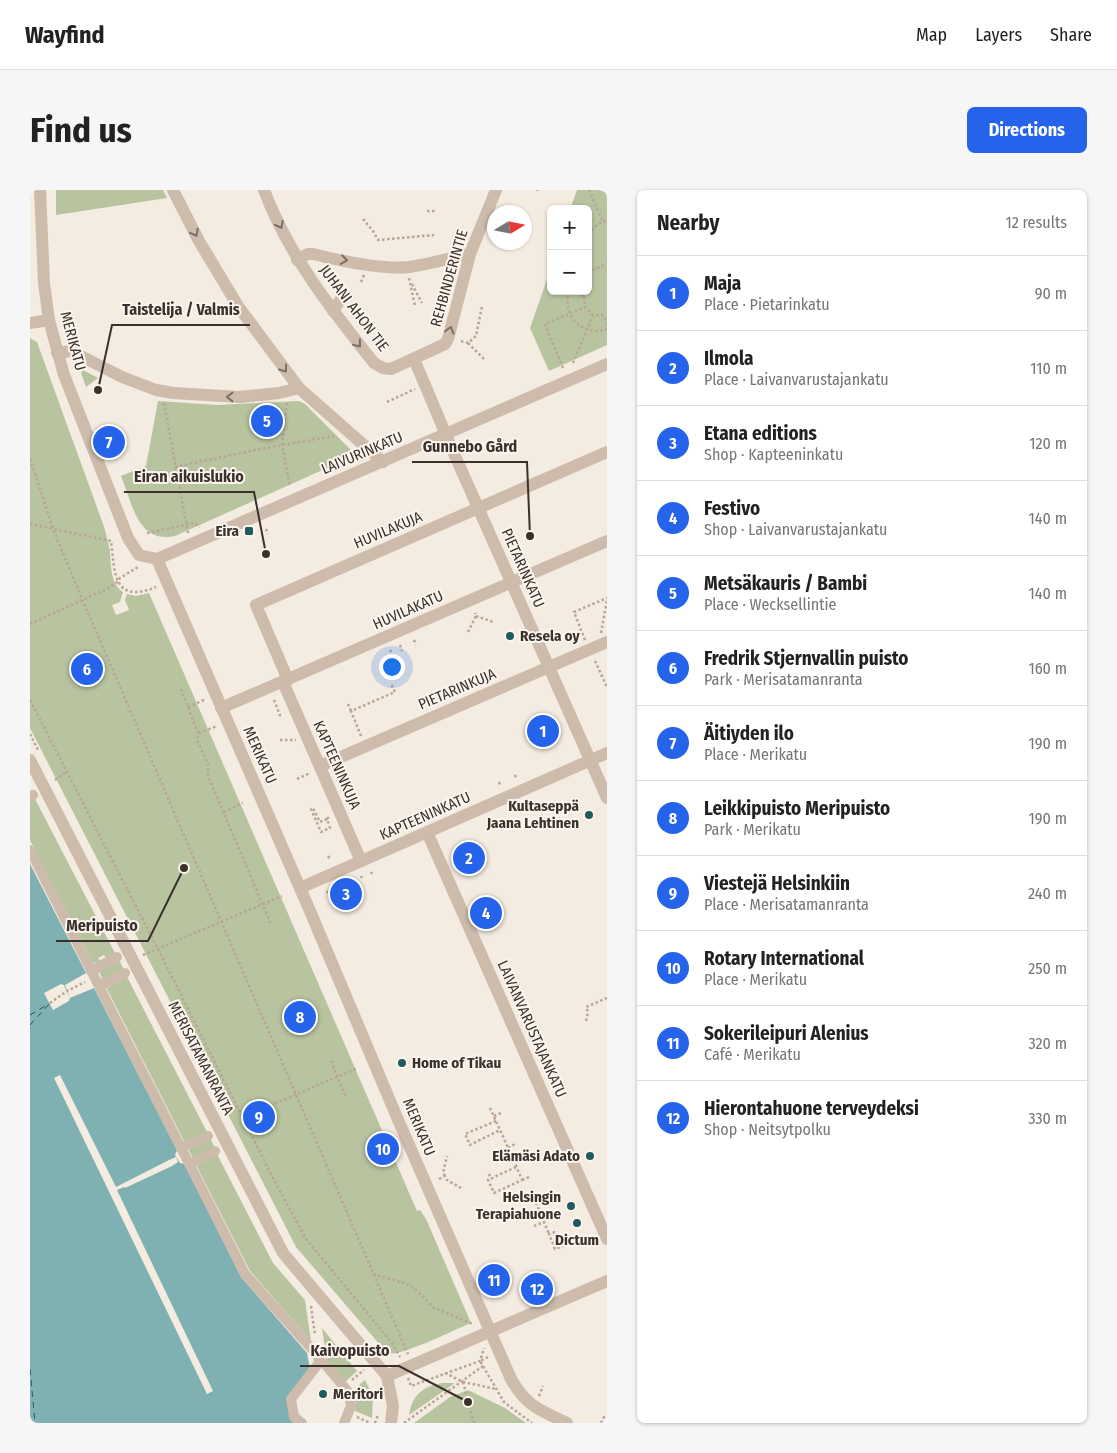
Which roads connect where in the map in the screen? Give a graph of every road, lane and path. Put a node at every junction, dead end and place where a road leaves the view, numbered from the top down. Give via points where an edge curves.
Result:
1 (40, 190) edge
2 (173, 190) edge
3 (264, 190) edge
4 (496, 190) edge
5 (589, 190) edge
6 (437, 210) dead end
7 (427, 211) dead end
8 (363, 219) dead end
9 (607, 220) edge
10 (603, 222) junction
11 (592, 229) edge
12 (434, 235) dead end
13 (470, 254) junction
14 (297, 260) junction
15 (607, 264) edge
16 (592, 270) edge
17 (568, 295) edge
18 (584, 296) edge
19 (342, 299) dead end
20 (422, 303) dead end
21 (416, 306) dead end
22 (482, 306) dead end
23 (585, 307) junction
24 (333, 311) junction
25 (570, 314) junction
26 (593, 315) junction
27 (49, 320) junction
28 (30, 323) edge
29 (607, 324) edge
30 (607, 329) edge
31 (586, 330) junction
32 (448, 339) junction
33 (468, 343) junction
34 (57, 353) junction
35 (414, 359) junction
36 (484, 359) dead end
37 (574, 363) dead end
38 (607, 364) edge
39 (563, 368) dead end
40 (425, 385) junction
41 (298, 388) junction
42 (163, 399) dead end
43 (287, 399) dead end
44 (387, 402) dead end
45 (446, 434) junction
46 (338, 435) dead end
47 (282, 445) junction
48 (113, 447) dead end
49 (106, 449) dead end
50 (607, 452) edge
51 (30, 459) edge
52 (383, 462) junction
53 (176, 468) junction
54 (290, 487) dead end
55 (478, 508) junction
56 (30, 524) edge
57 (186, 524) junction
58 (201, 527) dead end
59 (53, 529) junction
60 (266, 529) dead end
61 (147, 533) dead end
62 (188, 533) dead end
63 (268, 534) dead end
64 (607, 541) edge
65 (154, 559) junction
66 (117, 582) junction
67 (511, 582) junction
68 (150, 590) dead end
69 (607, 599) edge
70 (83, 601) junction
71 (492, 622) dead end
72 (30, 624) edge
73 (468, 632) dead end
74 (414, 640) dead end
75 (416, 645) dead end
76 (400, 646) dead end
77 (598, 646) edge
78 (390, 650) dead end
79 (402, 651) dead end
80 (393, 655) dead end
81 (549, 667) junction
82 (285, 681) junction
83 (391, 684) dead end
84 (607, 687) edge
85 (181, 689) dead end
86 (30, 700) edge
87 (274, 700) dead end
88 (199, 702) dead end
89 (348, 704) dead end
90 (188, 707) junction
91 (221, 708) junction
92 (351, 711) junction
93 (279, 716) dead end
94 (210, 729) dead end
95 (198, 733) junction
96 (30, 734) edge
97 (280, 740) dead end
98 (303, 740) dead end
99 (364, 742) dead end
100 (607, 753) edge
101 (34, 755) edge
102 (607, 759) edge
103 (591, 761) junction
104 (320, 766) junction
105 (50, 774) dead end
106 (302, 777) dead end
107 (297, 779) dead end
108 (54, 782) dead end
109 (607, 798) edge
110 (242, 803) dead end
111 (224, 812) junction
112 (336, 814) dead end
113 (327, 818) junction
114 (427, 832) junction
115 (30, 850) edge
116 (361, 861) junction
117 (300, 888) junction
118 (282, 896) dead end
119 (263, 904) junction
120 (222, 921) junction
121 (271, 924) dead end
122 (158, 949) junction
123 (141, 951) dead end
124 (117, 958) dead end
125 (125, 973) dead end
126 (93, 979) junction
127 (607, 998) edge
128 (50, 1003) dead end
129 (586, 1021) dead end
130 (330, 1060) dead end
131 (358, 1068) dead end
132 (337, 1077) junction
133 (297, 1094) junction
134 (346, 1097) dead end
135 (238, 1108) junction
136 (490, 1108) dead end
137 (500, 1113) dead end
138 (494, 1116) junction
139 (243, 1117) junction
140 (496, 1121) junction
141 (230, 1122) dead end
142 (500, 1130) junction
143 (208, 1136) dead end
144 (515, 1144) dead end
145 (508, 1148) junction
146 (216, 1151) dead end
147 (184, 1156) junction
148 (447, 1156) dead end
149 (521, 1158) dead end
150 (514, 1161) junction
151 (516, 1167) junction
152 (489, 1174) dead end
153 (445, 1176) junction
154 (529, 1177) dead end
155 (439, 1179) dead end
156 (491, 1179) junction
157 (522, 1180) junction
158 (461, 1188) dead end
159 (492, 1188) junction
160 (488, 1190) dead end
161 (534, 1198) dead end
162 (544, 1222) junction
163 (534, 1226) dead end
164 (555, 1232) dead end
165 (549, 1234) junction
166 (607, 1239) edge
167 (563, 1246) dead end
168 (373, 1274) junction
169 (607, 1281) edge
170 (311, 1305) dead end
171 (473, 1324) dead end
172 (490, 1332) junction
173 (408, 1354) dead end
174 (400, 1356) dead end
175 (318, 1359) junction
176 (480, 1360) junction
177 (483, 1366) junction
178 (364, 1370) dead end
179 (444, 1373) junction
180 (387, 1376) junction
181 (463, 1382) junction
182 (410, 1383) dead end
183 (543, 1386) dead end
184 (344, 1387) junction
185 (496, 1389) junction
186 (538, 1399) dead end
187 (379, 1414) dead end
188 (605, 1415) dead end
189 (302, 1423) edge
190 (344, 1423) edge
191 (375, 1423) edge
192 (391, 1423) edge
193 (404, 1423) edge
194 (474, 1423) edge
195 (532, 1423) edge
196 (567, 1423) edge
197 (601, 1423) edge

1 - 27 street, MERIKATU
2 -> 41 street via 238,306
3 -> 14 street, JUHANI AHON TIE
4 - 13 street, REHBINDERINTIE
5 - 10 path
6 - 7 path
8 - 12 path via 378,240
9 - 10 path
10 - 11 path
14 -> 13 street via 314,254 392,268
32 -> 13 street, REHBINDERINTIE
14 - 24 street, JUHANI AHON TIE
15 - 16 path
17 - 25 path
18 - 23 path
19 - 24 street
20 - 21 path via 409,278
22 - 33 path via 476,336
23 - 25 path
23 - 26 path
24 -> 35 street, JUHANI AHON TIE via 374,364 391,369
25 - 31 path via 574,322
25 - 39 path via 544,324
26 - 29 path via 603,315
26 - 31 path
27 - 28 street
27 - 34 street, MERIKATU
30 - 31 path
31 - 37 path
32 - 33 path
32 - 35 street, REHBINDERINTIE via 445,344
33 - 36 path
41 -> 34 street via 240,397 173,393 131,381 71,351
34 - 65 street, MERIKATU via 128,538 139,555
35 - 40 street
38 - 45 street, LAIVURINKATU
40 - 44 path
40 - 45 street
41 - 52 street
42 - 53 path
43 - 47 path
45 - 52 street, LAIVURINKATU
45 - 55 street, PIETARINKATU
46 - 47 path
47 - 53 path
47 - 54 path
48 - 49 path
50 - 55 street, HUVILAKUJA
51 - 59 path
52 - 65 street, LAIVURINKATU
53 - 57 path
55 - 67 street, PIETARINKATU
55 - 82 street, HUVILAKUJA via 256,604
56 - 59 path
57 - 58 path via 195,523
57 - 61 path
57 - 62 path
59 - 66 path via 111,541
59 - 70 path
60 - 63 path
64 - 67 street, HUVILAKATU
65 - 66 path
65 - 91 street, MERIKATU
66 - 68 path via 132,592
66 - 70 path
67 - 81 street, PIETARINKATU
67 - 82 street, HUVILAKATU
69 - 77 path
69 - 77 path via 574,612
70 - 72 path
70 - 120 path
71 - 73 path via 475,614
74 - 75 path
76 - 79 path
77 - 81 street, PIETARINKUJA
77 - 84 path
78 - 80 path
81 - 103 street, PIETARINKATU
81 - 104 street, PIETARINKUJA
82 - 91 street, HUVILAKATU
82 - 104 street, KAPTEENINKUJA
83 - 92 path via 395,692
85 - 90 path
86 - 122 path
87 - 93 path
88 - 90 path
89 - 92 path
90 - 95 path
91 - 117 street, MERIKATU
92 - 99 path
94 - 95 path
95 - 111 path via 208,764 208,776
96 - 101 path
97 - 98 path
100 - 103 street, KAPTEENINKATU
101 - 180 street, MERISATAMANRANTA via 283,1252
102 - 103 street, KAPTEENINKATU
103 - 109 street, PIETARINKATU
103 - 114 street, KAPTEENINKATU
104 - 116 street, KAPTEENINKUJA
105 - 108 path
106 - 107 path
110 - 111 path
111 - 119 path
112 - 113 path
113 - 113 path via 330,828 321,832 310,810 314,808 320,822
114 - 116 street, KAPTEENINKATU
114 - 166 street, LAIVANVARUSTAJANKATU
115 - 126 street
116 - 117 street, KAPTEENINKATU
117 - 172 street, MERIKATU
118 - 119 path
119 - 120 path
119 - 121 path
120 - 122 path
120 - 133 path
122 - 123 path via 143,955
122 - 135 path
124 - 126 street
125 - 126 street
126 - 128 path
126 - 147 street
127 - 129 path via 586,1007
130 - 132 path
131 - 132 path
132 - 133 path
132 - 134 path
133 - 139 path
133 - 168 path
135 - 139 path
135 - 141 path via 226,1114
136 - 138 path
137 - 138 path
138 - 140 path
139 - 174 path via 306,1239
140 - 142 path
140 - 142 path via 464,1134 470,1145
142 - 145 path
143 - 147 street
144 - 145 path
145 - 150 path
146 - 147 street
147 - 175 street via 246,1274
148 - 153 path
149 - 150 path
150 - 151 path
151 - 156 path
151 - 157 path
152 - 156 path
153 - 155 path
153 - 158 path via 446,1180
154 - 157 path
156 - 159 path via 488,1180
157 - 159 path via 494,1194
159 - 160 path
161 - 162 path
162 - 163 path
162 - 165 path
164 - 165 path
165 - 167 path via 555,1249
168 - 171 path via 407,1284 434,1308
168 - 173 path
169 - 172 street
170 - 175 path
172 - 176 path
172 - 180 street
172 - 196 street, MERIKATU via 521,1396 536,1408
175 - 184 street
175 - 189 street via 291,1399 294,1418
176 - 177 path
176 - 179 path
177 - 181 path
177 - 185 path
178 - 184 path
179 - 181 path
179 - 182 path via 411,1386
180 - 192 street via 393,1406
181 - 185 path
181 - 193 path
181 - 194 path
183 - 186 path
184 - 190 street via 349,1393 351,1406
185 - 195 path via 504,1402
187 - 191 path
188 - 197 path

